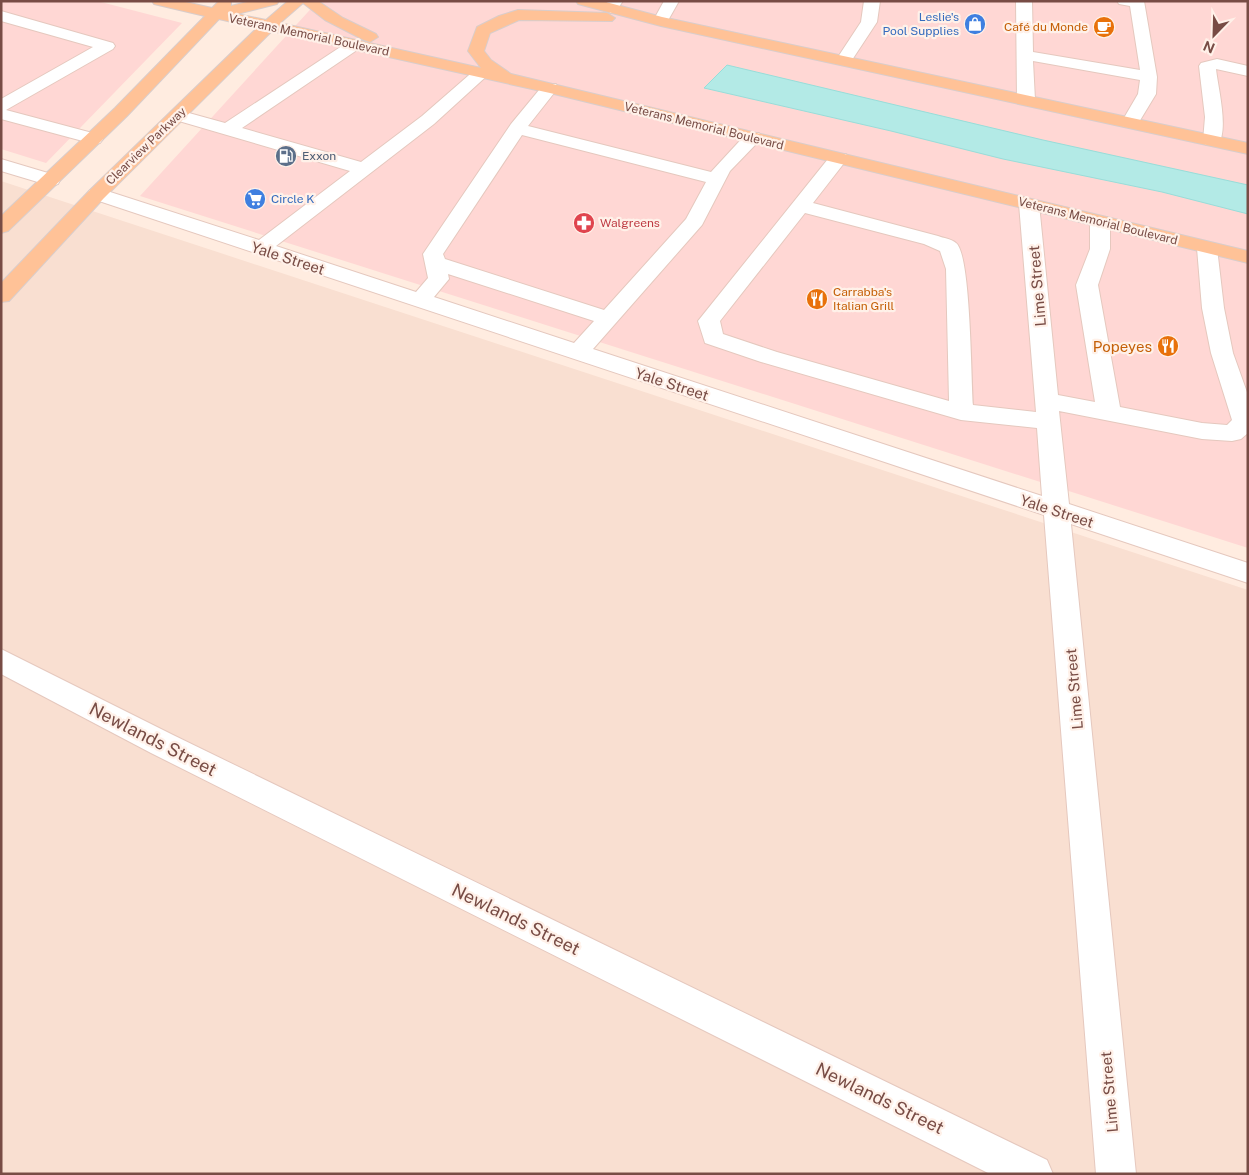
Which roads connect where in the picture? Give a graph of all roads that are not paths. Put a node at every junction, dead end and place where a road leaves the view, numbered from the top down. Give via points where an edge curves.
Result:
1 (159, 1) edge
2 (229, 1) edge
3 (296, 1) edge
4 (309, 1) edge
5 (505, 1) edge
6 (583, 1) edge
7 (672, 1) edge
8 (872, 1) edge
9 (1024, 1) edge
10 (1124, 1) edge
11 (266, 2) edge
12 (614, 4) edge
13 (213, 14) junction
14 (1, 16) edge
15 (590, 17) junction
16 (661, 21) junction
17 (267, 27) junction
18 (354, 44) junction
19 (1025, 55) junction
20 (415, 58) junction
21 (844, 60) junction
22 (1248, 70) edge
23 (482, 73) junction
24 (1149, 77) junction
25 (511, 80) junction
26 (1210, 80) junction
27 (1238, 86) edge
28 (550, 88) junction
29 (1026, 100) junction
30 (1, 106) edge
31 (1, 114) edge
32 (178, 115) junction
33 (1130, 123) junction
34 (517, 128) junction
35 (227, 130) junction
36 (753, 138) junction
37 (94, 139) junction
38 (1212, 141) junction
39 (1248, 149) edge
40 (839, 158) junction
41 (1, 165) edge
42 (365, 169) junction
43 (717, 179) junction
44 (51, 180) junction
45 (97, 194) junction
46 (1029, 204) junction
47 (801, 206) junction
48 (1100, 222) junction
49 (1, 227) edge
50 (260, 248) junction
51 (1207, 248) junction
52 (1248, 257) edge
53 (435, 262) junction
54 (1, 296) edge
55 (419, 301) junction
56 (608, 318) junction
57 (577, 353) junction
58 (1049, 411) junction
59 (961, 412) junction
60 (1109, 413) junction
61 (1058, 511) junction
62 (1248, 572) edge
63 (1, 660) edge
64 (1033, 1174) edge
65 (1116, 1174) edge

1 - 13 main road, Veterans Memorial Boulevard
2 - 13 main road
3 - 17 main road, Clearview Parkway
4 - 20 main road via 337,22
5 - 15 main road
6 - 12 main road
7 - 16 street
8 - 21 street via 869,22
9 - 19 street
10 - 24 street via 1138,2
11 - 13 main road
11 - 17 main road
12 - 16 main road
13 - 17 main road, Veterans Memorial Boulevard
13 - 37 main road
14 - 30 street via 107,46
15 - 16 main road
15 - 25 main road via 518,15 483,30 476,51 485,63
16 - 21 main road
17 - 18 main road, Veterans Memorial Boulevard
17 - 32 main road, Clearview Parkway
18 - 20 main road, Veterans Memorial Boulevard
18 - 35 street
19 - 24 street
19 - 29 street
20 - 23 main road, Veterans Memorial Boulevard
21 - 29 main road
22 - 26 street via 1217,64 1208,66
23 - 25 main road, Veterans Memorial Boulevard
23 - 42 street
24 - 33 street via 1147,94
25 - 28 main road, Veterans Memorial Boulevard
26 - 27 street
26 - 38 street via 1214,117
28 - 34 street
28 - 36 main road, Veterans Memorial Boulevard
29 - 33 main road
31 - 37 street
32 - 35 street
32 - 45 main road, Clearview Parkway
33 - 38 main road
34 - 43 street
34 - 53 street via 433,254
35 - 42 street
36 - 40 main road, Veterans Memorial Boulevard
36 - 43 street via 722,169
37 - 44 main road
38 - 39 main road
40 - 46 main road, Veterans Memorial Boulevard
40 - 47 street
41 - 44 street
42 - 50 street
43 - 56 street via 695,221
44 - 49 main road
45 - 50 street, Yale Street
45 - 54 main road, Clearview Parkway
46 - 48 main road, Veterans Memorial Boulevard
46 - 58 street, Lime Street
47 - 59 street via 950,247 956,269
47 - 59 street via 709,321 713,338
48 - 51 main road, Veterans Memorial Boulevard
48 - 60 street via 1100,249 1087,285
50 - 55 street, Yale Street
51 - 52 main road, Veterans Memorial Boulevard
51 - 60 street via 1222,353 1245,422 1232,433 1202,431
53 - 55 street via 439,278
53 - 56 street
55 - 57 street, Yale Street
56 - 57 street
57 - 61 street, Yale Street
58 - 59 street
58 - 60 street
58 - 61 street, Lime Street
61 - 62 street, Yale Street
61 - 65 street, Lime Street
63 - 64 street, Newlands Street via 162,744

